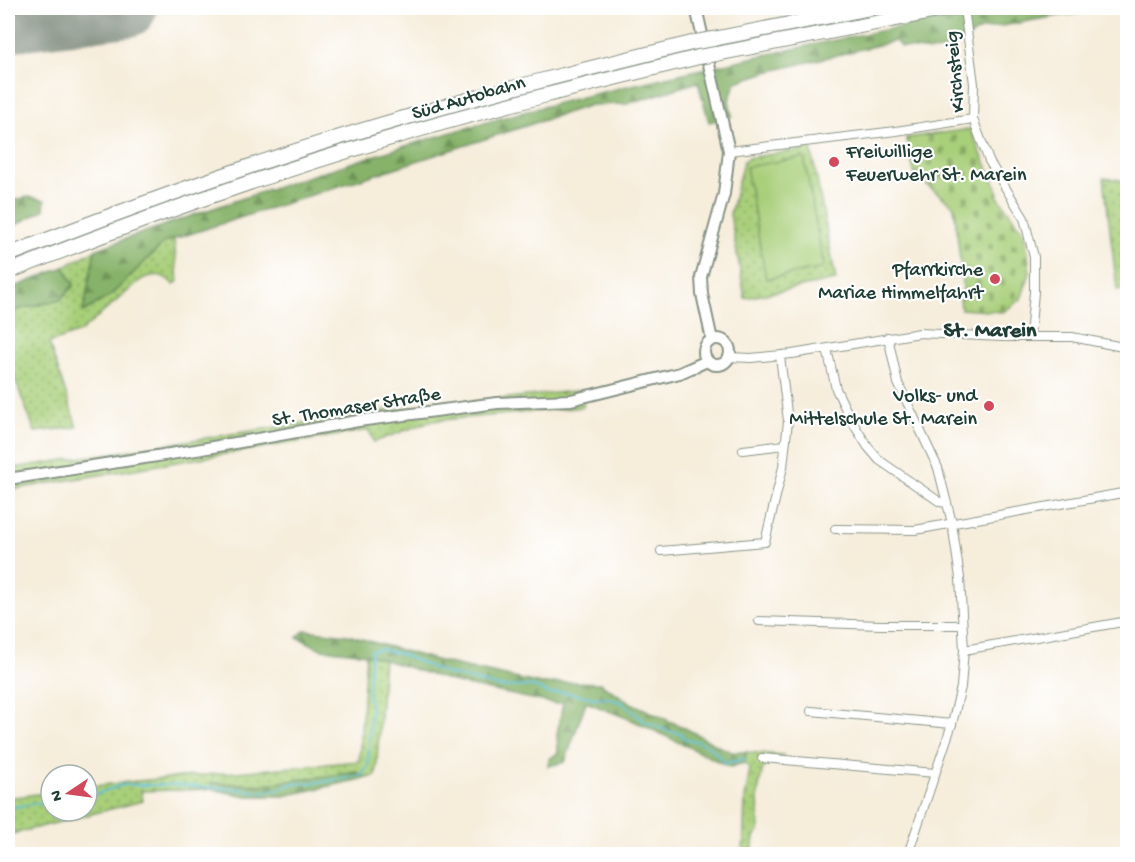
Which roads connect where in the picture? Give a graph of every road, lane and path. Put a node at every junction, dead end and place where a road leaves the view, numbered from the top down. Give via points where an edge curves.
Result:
1 (696, 8) edge
2 (871, 8) edge
3 (952, 8) edge
4 (964, 8) edge
5 (973, 119) junction
6 (729, 151) junction
7 (8, 255) edge
8 (8, 272) edge
9 (1030, 336) junction
10 (888, 337) junction
11 (712, 340) junction
12 (1128, 348) edge
13 (827, 349) junction
14 (780, 356) junction
15 (729, 357) junction
16 (707, 360) junction
17 (785, 445) junction
18 (743, 450) dead end
19 (8, 479) edge
20 (1128, 492) edge
21 (946, 503) junction
22 (952, 523) junction
23 (835, 529) dead end
24 (661, 551) dead end
25 (759, 621) dead end
26 (1128, 621) edge
27 (962, 625) junction
28 (964, 650) junction
29 (811, 711) dead end
30 (952, 724) junction
31 (762, 758) dead end
32 (935, 773) junction
33 (908, 855) edge

1 - 6 main road
2 - 7 highway, Süd Autobahn, bridge via 696,42 529,83 378,126 206,181
3 - 8 highway, Süd Autobahn, bridge via 699,57 534,98 214,195
4 - 5 street, Kirchsteig via 974,84
5 - 6 street
5 - 9 street, Kirchsteig via 989,161 1024,218 1034,257
6 - 11 main road via 724,194 701,277
9 - 10 street via 920,333
9 - 12 street via 1072,338
10 - 13 street
10 - 21 street via 898,383 938,468
11 - 15 main road via 726,343
11 - 16 main road via 705,347
13 - 14 street
13 - 21 street via 836,389 868,447 879,460
14 - 15 street
14 - 17 street via 787,402
15 - 16 main road via 720,365
16 - 19 main road, St. Thomaser Straße via 680,373 571,400 497,403 358,421
17 - 18 street
17 - 24 street via 765,542
20 - 22 street
21 - 22 street
22 - 23 street via 915,530
22 - 27 street
25 - 27 street
26 - 28 street
27 - 28 street
28 - 30 street
29 - 30 street
30 - 32 street
31 - 32 street
32 - 33 street

